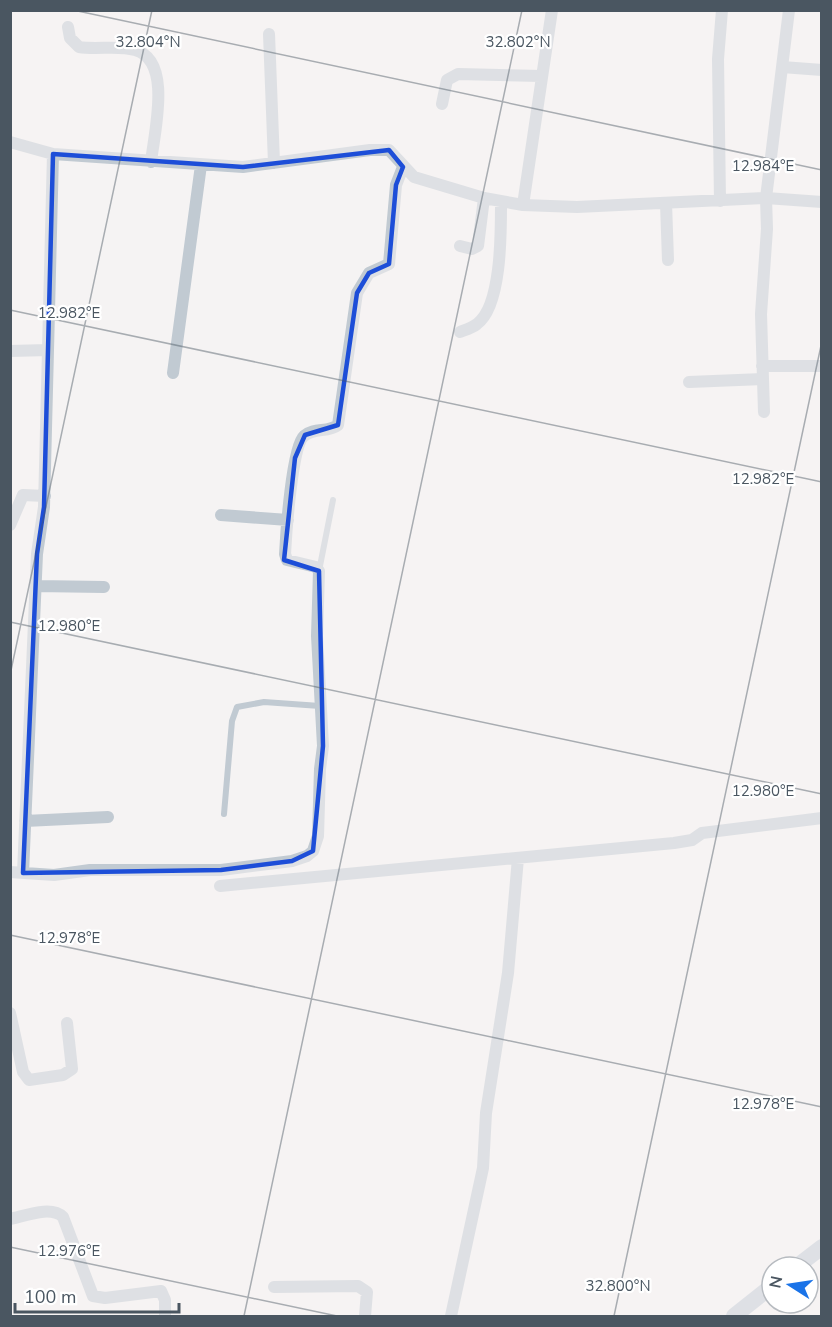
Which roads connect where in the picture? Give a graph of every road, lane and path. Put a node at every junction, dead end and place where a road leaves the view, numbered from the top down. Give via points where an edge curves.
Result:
1 (552, 10) edge
2 (722, 10) edge
3 (789, 10) edge
4 (68, 27) dead end
5 (269, 34) dead end
6 (782, 67) junction
7 (822, 70) edge
8 (541, 76) junction
9 (442, 104) dead end
10 (10, 142) edge
11 (53, 154) junction
12 (151, 162) junction
13 (274, 163) junction
14 (201, 165) junction
15 (403, 167) junction
16 (484, 198) junction
17 (765, 198) junction
18 (501, 201) junction
19 (720, 201) junction
20 (822, 202) edge
21 (666, 203) junction
22 (523, 206) junction
23 (460, 246) dead end
24 (668, 260) dead end
25 (460, 332) dead end
26 (48, 350) junction
27 (10, 351) edge
28 (762, 366) junction
29 (822, 366) edge
30 (173, 373) dead end
31 (763, 379) junction
32 (689, 382) dead end
33 (764, 412) dead end
34 (45, 496) junction
35 (333, 500) dead end
36 (221, 515) dead end
37 (288, 520) junction
38 (10, 525) edge
39 (319, 571) junction
40 (36, 586) junction
41 (104, 587) dead end
42 (320, 706) junction
43 (224, 814) dead end
44 (108, 817) dead end
45 (822, 818) edge
46 (25, 821) junction
47 (518, 858) junction
48 (16, 873) edge
49 (220, 886) dead end
50 (10, 1013) edge
51 (67, 1023) dead end
52 (16, 1065) edge
53 (10, 1219) edge
54 (274, 1287) dead end
55 (760, 1296) edge
56 (735, 1316) edge
57 (165, 1317) edge
58 (365, 1317) edge
59 (451, 1317) edge

1 - 8 street
2 - 19 street via 718,59
3 - 6 street
4 - 12 street via 70,38 79,47 133,49 142,52 156,67 158,91
5 - 13 street
6 - 7 street
6 - 17 street
8 - 9 street via 458,74 447,80
8 - 22 street
10 - 11 street
11 - 12 street
11 - 26 street
12 - 14 street
13 - 14 street via 243,167
13 - 15 street via 389,150
14 - 30 street
15 - 16 street via 414,177
15 - 37 street via 396,185 389,264 369,273 357,293 340,421 332,429 312,431 300,440
16 - 18 street
16 - 23 street via 478,246
17 - 19 street
17 - 20 street
17 - 28 street
18 - 22 street
18 - 25 street via 499,276 478,324
19 - 21 street
21 - 22 street
21 - 24 street
26 - 27 street
26 - 34 street
28 - 29 street
28 - 31 street
31 - 32 street
31 - 33 street
34 - 38 street via 23,495
34 - 40 street
35 - 39 lane
36 - 37 street
37 - 39 street via 287,560
39 - 42 street
40 - 41 street
40 - 46 street
42 - 43 lane via 264,702 237,706 232,721
42 - 48 street via 323,746 318,836 307,856 221,870
44 - 46 street
45 - 47 street via 702,833 692,840 674,843
46 - 48 street
47 - 49 street
47 - 59 street via 508,973 486,1113 483,1168
50 - 52 street
51 - 52 street via 70,1072 29,1080
53 - 57 street via 50,1211 59,1213 93,1296 161,1291
54 - 58 street via 358,1286 367,1292
55 - 56 main road

